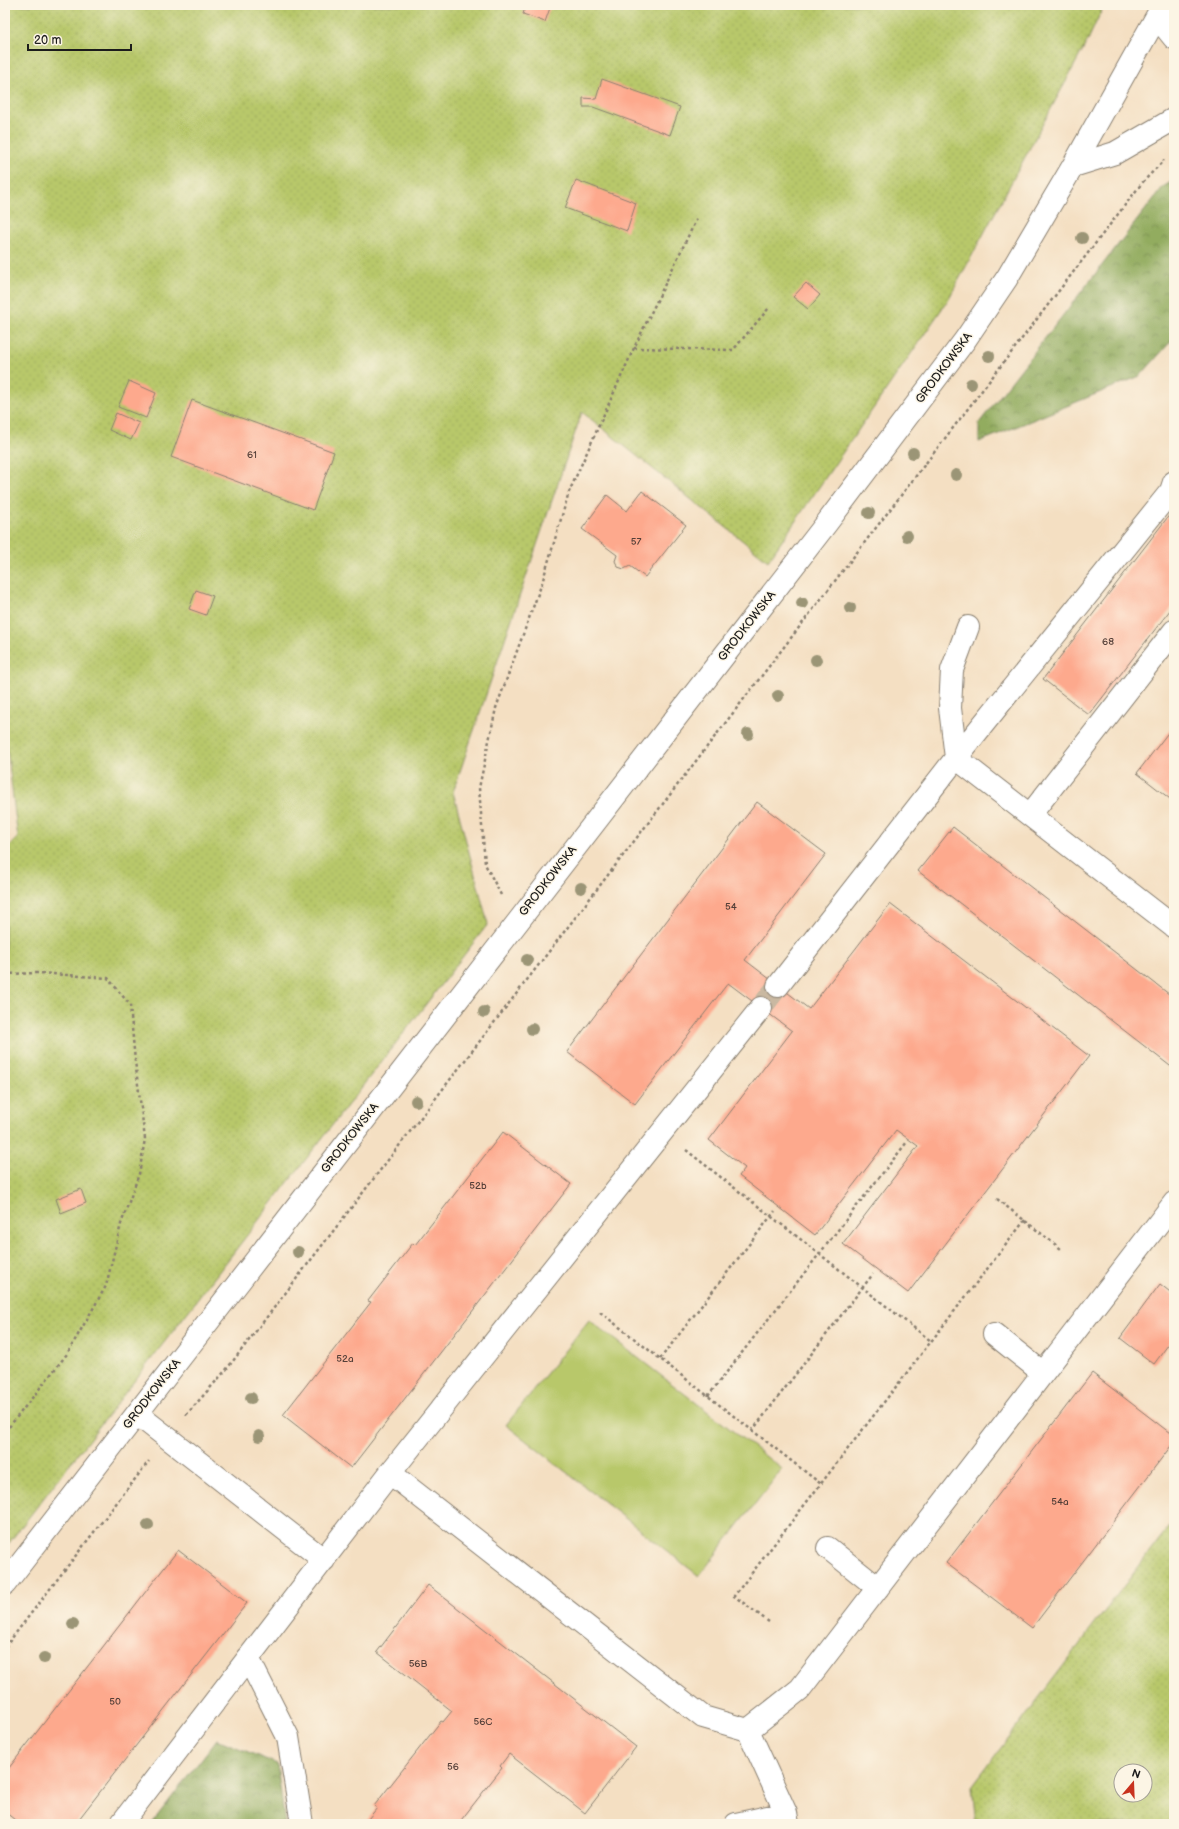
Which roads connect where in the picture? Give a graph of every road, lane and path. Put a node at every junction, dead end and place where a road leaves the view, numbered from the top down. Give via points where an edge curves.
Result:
1 (1165, 13) edge
2 (1174, 38) edge
3 (1174, 119) edge
4 (1169, 155) dead end
5 (1073, 166) junction
6 (697, 218) dead end
7 (769, 308) dead end
8 (634, 348) junction
9 (1174, 482) edge
10 (968, 627) dead end
11 (1174, 631) edge
12 (956, 758) junction
13 (1030, 815) junction
14 (515, 924) junction
15 (1174, 927) edge
16 (5, 974) edge
17 (778, 986) tunnel mouth
18 (760, 1008) tunnel mouth
19 (662, 1132) junction
20 (907, 1142) dead end
21 (997, 1199) dead end
22 (1174, 1203) edge
23 (775, 1211) dead end
24 (771, 1216) junction
25 (1025, 1220) junction
26 (1061, 1249) dead end
27 (819, 1254) junction
28 (874, 1274) dead end
29 (863, 1288) junction
30 (600, 1312) dead end
31 (994, 1334) dead end
32 (931, 1341) junction
33 (660, 1359) junction
34 (1043, 1374) junction
35 (708, 1396) junction
36 (137, 1414) junction
37 (752, 1431) junction
38 (5, 1432) edge
39 (167, 1437) junction
40 (390, 1473) junction
41 (820, 1484) junction
42 (828, 1548) dead end
43 (324, 1560) junction
44 (5, 1584) edge
45 (878, 1588) junction
46 (769, 1622) dead end
47 (5, 1647) edge
48 (248, 1658) junction
49 (748, 1730) junction
50 (787, 1819) edge
51 (121, 1824) edge
52 (302, 1824) edge
53 (736, 1824) edge

1 - 2 main road
1 - 5 main road, GRODKOWSKA
3 - 5 main road via 1115,153
4 - 39 path via 1142,183 226,1370
5 - 14 main road, GRODKOWSKA via 1007,278 965,340 826,524
6 - 8 path
7 - 8 path via 733,350
8 - 14 path via 569,492 542,583 496,708 479,788 485,864
9 - 12 main road via 1171,491
10 - 12 main road via 952,670 950,708
11 - 13 main road
12 - 13 main road
12 - 17 main road
13 - 15 main road
14 - 36 main road, GRODKOWSKA
16 - 38 path via 40,973 108,978 113,983 130,1004 145,1139 139,1174 121,1224 106,1286 67,1354
18 - 19 main road
19 - 24 path
19 - 40 main road
20 - 27 path
21 - 25 path
22 - 34 main road
23 - 24 path
24 - 27 path
24 - 33 path
25 - 26 path
25 - 32 path
27 - 29 path
27 - 35 path
28 - 29 path
29 - 32 path
29 - 37 path
30 - 33 path
31 - 34 main road
32 - 41 path
33 - 35 path
34 - 45 main road
35 - 37 path
36 - 39 main road
36 - 44 main road, GRODKOWSKA
37 - 41 path
39 - 43 main road
39 - 47 path
40 - 43 main road
40 - 49 main road via 703,1717
41 - 46 path via 734,1596
42 - 45 main road
43 - 48 main road
45 - 49 main road via 800,1689
48 - 51 main road
48 - 52 main road via 288,1737
49 - 50 main road
50 - 53 main road

